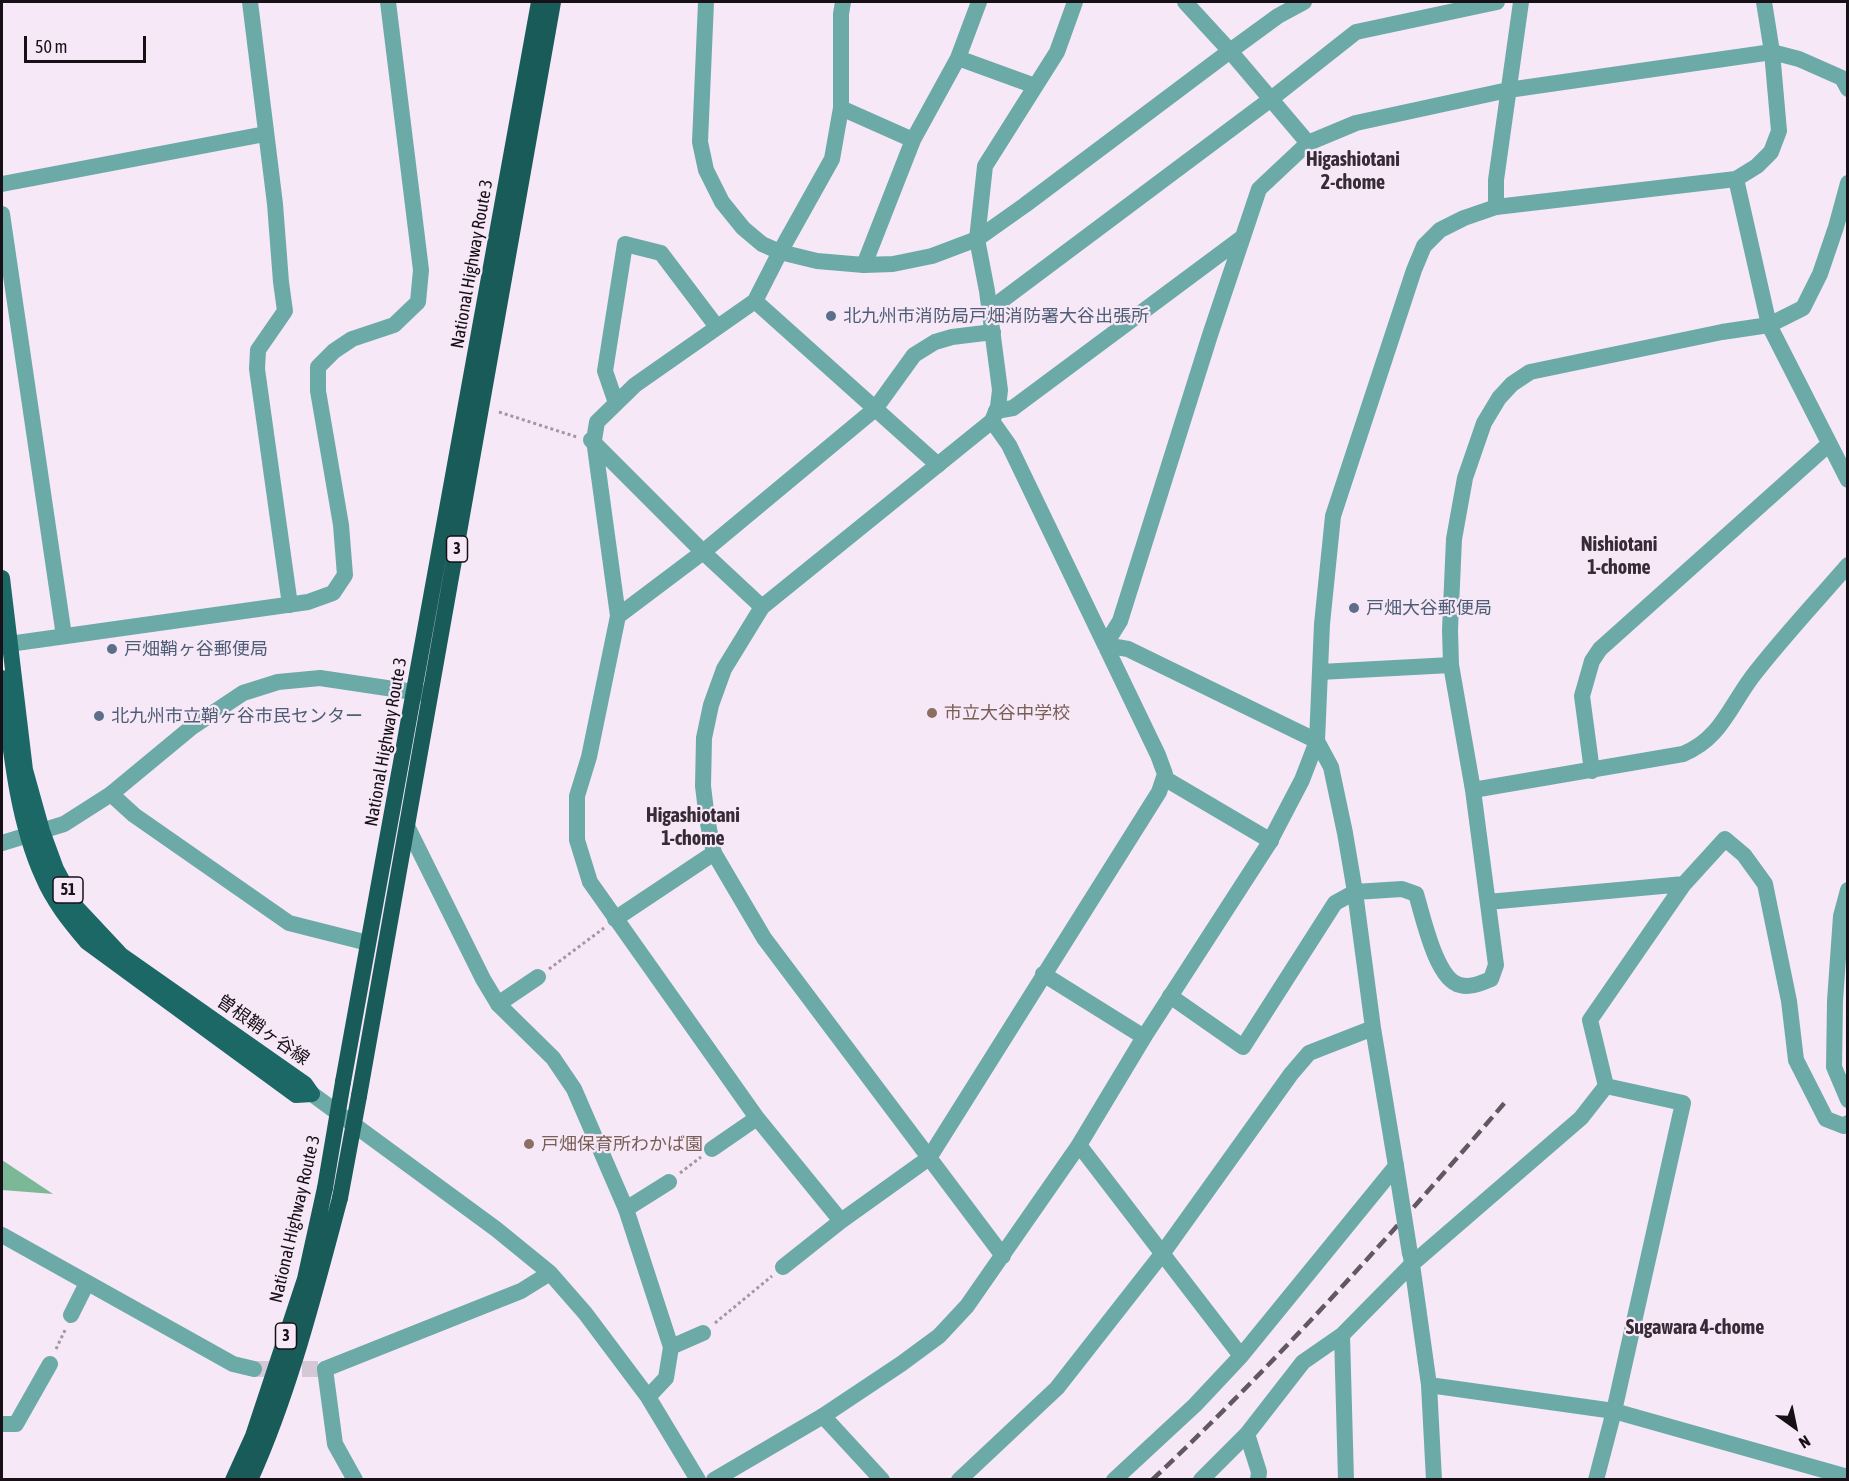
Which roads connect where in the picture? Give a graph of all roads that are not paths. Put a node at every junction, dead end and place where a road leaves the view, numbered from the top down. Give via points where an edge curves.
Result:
1 (250, 2) edge
2 (388, 2) edge
3 (539, 2) edge
4 (553, 2) edge
5 (706, 2) edge
6 (843, 2) edge
7 (979, 2) edge
8 (1075, 2) edge
9 (1185, 2) edge
10 (1304, 2) edge
11 (1497, 2) edge
12 (1521, 2) edge
13 (1764, 2) edge
14 (1230, 51) junction
15 (1772, 52) junction
16 (958, 58) junction
17 (1035, 86) junction
18 (1848, 88) edge
19 (1508, 90) junction
20 (1271, 99) junction
21 (842, 108) junction
22 (266, 134) junction
23 (913, 140) junction
24 (1308, 143) junction
25 (1736, 179) junction
26 (1848, 183) edge
27 (2, 184) edge
28 (1496, 207) junction
29 (2, 214) edge
30 (1243, 237) junction
31 (977, 239) junction
32 (780, 252) junction
33 (864, 265) junction
34 (755, 301) junction
35 (989, 310) junction
36 (1769, 326) junction
37 (717, 327) junction
38 (993, 332) junction
39 (616, 404) junction
40 (875, 409) junction
41 (994, 416) junction
42 (591, 440) junction
43 (1829, 444) junction
44 (938, 465) junction
45 (1848, 480) edge
46 (703, 552) junction
47 (1848, 565) edge
48 (2, 578) edge
49 (290, 605) junction
50 (762, 607) junction
51 (618, 616) junction
52 (64, 636) junction
53 (6, 644) edge
54 (1105, 645) junction
55 (1451, 665) junction
56 (1320, 672) junction
57 (2, 678) edge
58 (423, 693) junction
59 (1317, 741) junction
60 (1592, 771) junction
61 (1164, 778) junction
62 (1473, 790) junction
63 (111, 794) junction
64 (407, 826) junction
65 (35, 833) junction
66 (1271, 841) junction
67 (2, 843) edge
68 (714, 853) junction
69 (1684, 884) junction
70 (1848, 890) edge
71 (1355, 892) junction
72 (1488, 902) junction
73 (615, 919) junction
74 (368, 944) junction
75 (1043, 974) junction
76 (538, 977) road end
77 (1170, 996) junction
78 (498, 1004) junction
79 (1373, 1028) junction
80 (1144, 1037) junction
81 (1606, 1086) junction
82 (312, 1094) joint
83 (1848, 1100) edge
84 (757, 1118) junction
85 (1848, 1124) edge
86 (1080, 1145) junction
87 (712, 1149) road end
88 (928, 1158) junction
89 (1396, 1166) junction
90 (669, 1182) road end
91 (626, 1209) junction
92 (841, 1221) junction
93 (2, 1235) edge
94 (1162, 1254) junction
95 (1003, 1256) junction
96 (1411, 1259) junction
97 (783, 1267) road end
98 (550, 1273) junction
99 (87, 1283) junction
100 (71, 1315) road end
101 (703, 1333) road end
102 (1342, 1335) junction
103 (671, 1347) junction
104 (1241, 1356) junction
105 (50, 1364) road end
106 (254, 1369) tunnel mouth
107 (1429, 1385) junction
108 (648, 1397) junction
109 (1614, 1412) junction
110 (823, 1416) junction
111 (2, 1424) edge
112 (1247, 1434) junction
113 (1848, 1478) edge
114 (233, 1479) edge
115 (250, 1479) edge
116 (355, 1479) edge
117 (698, 1479) edge
118 (714, 1479) edge
119 (882, 1479) edge
120 (959, 1479) edge
121 (1114, 1479) edge
122 (1201, 1479) edge
123 (1258, 1479) edge
124 (1346, 1479) edge
125 (1434, 1479) edge
126 (1596, 1479) edge

1 - 22 street
2 - 49 street via 421,270 418,302 394,325 352,339 318,367 318,391 341,525 345,575 333,593
3 - 58 highway, National Highway Route 3 / 3
4 - 58 highway, National Highway Route 3 / 3
5 - 32 street via 700,142 706,170 722,202 743,228 762,244
6 - 21 street
7 - 16 street
8 - 17 street via 1057,52
9 - 14 street
10 - 14 street
11 - 20 street via 1356,32
12 - 19 street
13 - 15 street
14 - 20 street
14 - 31 street
15 - 18 street via 1842,78
15 - 19 street
15 - 25 street via 1779,131 1771,152
16 - 17 street
16 - 23 street
17 - 31 street via 985,166
19 - 24 street via 1356,123
19 - 28 street
20 - 24 street
20 - 35 street
21 - 23 street
21 - 32 street via 832,159
22 - 27 street
22 - 49 street via 285,311 258,350 257,369
23 - 33 street
24 - 30 street via 1259,189
25 - 28 street
25 - 36 street
26 - 36 street via 1820,274 1803,308
28 - 56 street via 1440,230 1424,246 1414,270 1334,516
29 - 52 street
30 - 41 street via 1013,408
30 - 54 street via 1120,621
31 - 33 street via 932,256
31 - 35 street
32 - 33 street via 816,261
32 - 34 street
34 - 37 street
34 - 40 street
35 - 38 street
36 - 43 street
36 - 55 street via 1530,372 1512,384 1484,423 1465,478 1454,539
37 - 39 street via 635,385
37 - 39 street via 661,254 625,244 605,370
38 - 40 street via 952,337 921,351
38 - 41 street via 1000,390
39 - 42 street via 597,422
40 - 44 street
40 - 46 street
41 - 44 street
41 - 54 street
42 - 46 street
42 - 51 street
43 - 45 street
43 - 60 street via 1600,649 1592,661 1582,696
44 - 50 street
46 - 50 street
46 - 51 street
47 - 60 street via 1752,678 1715,734 1698,748
48 - 53 main road, 曽根鞘ヶ谷線 / 51
49 - 52 street
50 - 68 street via 724,669 704,738 703,786
51 - 73 street via 589,757 577,796 577,840 590,882
52 - 53 street
53 - 65 main road, 曽根鞘ヶ谷線 / 51
54 - 59 street via 1128,649
54 - 61 street via 1158,755
55 - 56 street
55 - 62 street
56 - 59 street
57 - 65 main road, 曽根鞘ヶ谷線 / 51 via 14,772
58 - 63 street via 320,678 278,682 243,693 192,727
58 - 64 highway, National Highway Route 3 / 3
58 - 74 highway, National Highway Route 3 / 3
59 - 66 street
59 - 71 street via 1331,767
60 - 62 street
61 - 66 street
61 - 75 street via 1159,792
62 - 72 street
63 - 65 street via 64,824
63 - 74 street via 144,822 289,923
64 - 78 street
64 - 115 highway, National Highway Route 3 / 3, bridge via 340,1198 269,1438
65 - 67 street
65 - 82 main road, 曽根鞘ヶ谷線 / 51 via 77,908 121,955 305,1084
66 - 77 street
68 - 73 street
68 - 88 street via 764,938
69 - 72 street
69 - 81 street via 1590,1020
69 - 85 street via 1725,839 1753,866 1765,884 1789,1000 1796,1060 1826,1119
70 - 83 street via 1841,916 1834,1067
71 - 72 street via 1402,889 1416,894 1434,952 1449,980 1471,986 1491,979 1496,965
71 - 77 street via 1335,903 1243,1047
71 - 79 street
73 - 84 street
74 - 114 highway, National Highway Route 3 / 3, bridge via 305,1279 253,1436
75 - 80 street
75 - 88 street
76 - 78 street
77 - 80 street
78 - 91 street via 553,1058 574,1089
79 - 89 street
79 - 94 street via 1309,1053
80 - 86 street
81 - 96 street via 1581,1118
81 - 109 street via 1683,1103
82 - 98 street
84 - 87 street
84 - 92 street
86 - 94 street
86 - 95 street
88 - 92 street
88 - 95 street
89 - 96 street, bridge
89 - 104 street
90 - 91 street
91 - 103 street
92 - 97 street
93 - 99 street
94 - 104 street
94 - 120 street via 1057,1388
95 - 110 street via 967,1306 939,1336
96 - 102 street
96 - 107 street
98 - 108 street via 585,1312
98 - 116 street via 521,1291 325,1369 335,1444
99 - 100 street
99 - 106 street via 233,1364
101 - 103 street
102 - 112 street via 1303,1362
102 - 124 street
103 - 108 street via 666,1378
104 - 121 street via 1196,1405
105 - 111 street via 16,1424
107 - 109 street
107 - 125 street
108 - 117 street
109 - 113 street
109 - 126 street
110 - 118 street
110 - 119 street
112 - 122 street
112 - 123 street

